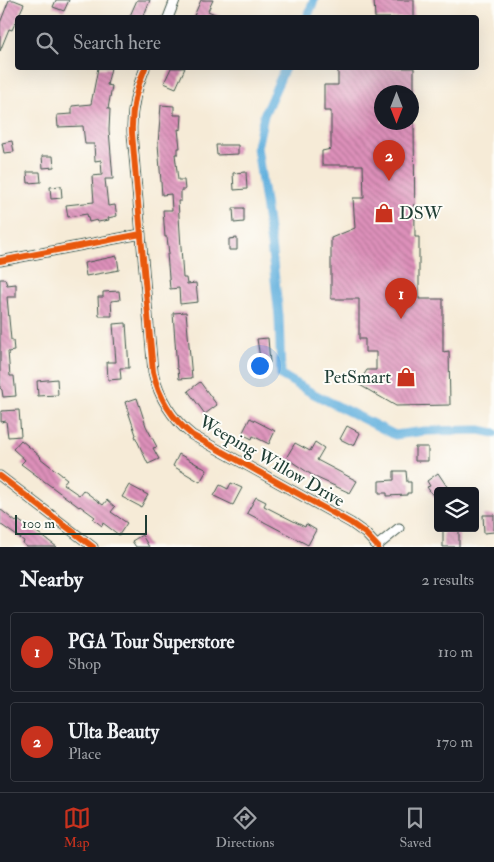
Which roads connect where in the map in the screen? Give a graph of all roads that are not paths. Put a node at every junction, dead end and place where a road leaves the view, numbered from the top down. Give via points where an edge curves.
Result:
1 (175, 0) edge
2 (169, 15) edge
3 (144, 70) edge
4 (141, 234) junction
5 (0, 261) edge
6 (0, 476) edge
7 (398, 528) dead end
8 (378, 546) edge
9 (93, 547) edge

1 - 2 street
3 - 4 street, Weeping Willow Drive via 136,89 132,115
4 - 5 street
4 - 8 street, Weeping Willow Drive via 153,372 169,412 197,438 351,523
6 - 9 street
7 - 8 street, Weeping Willow Drive

